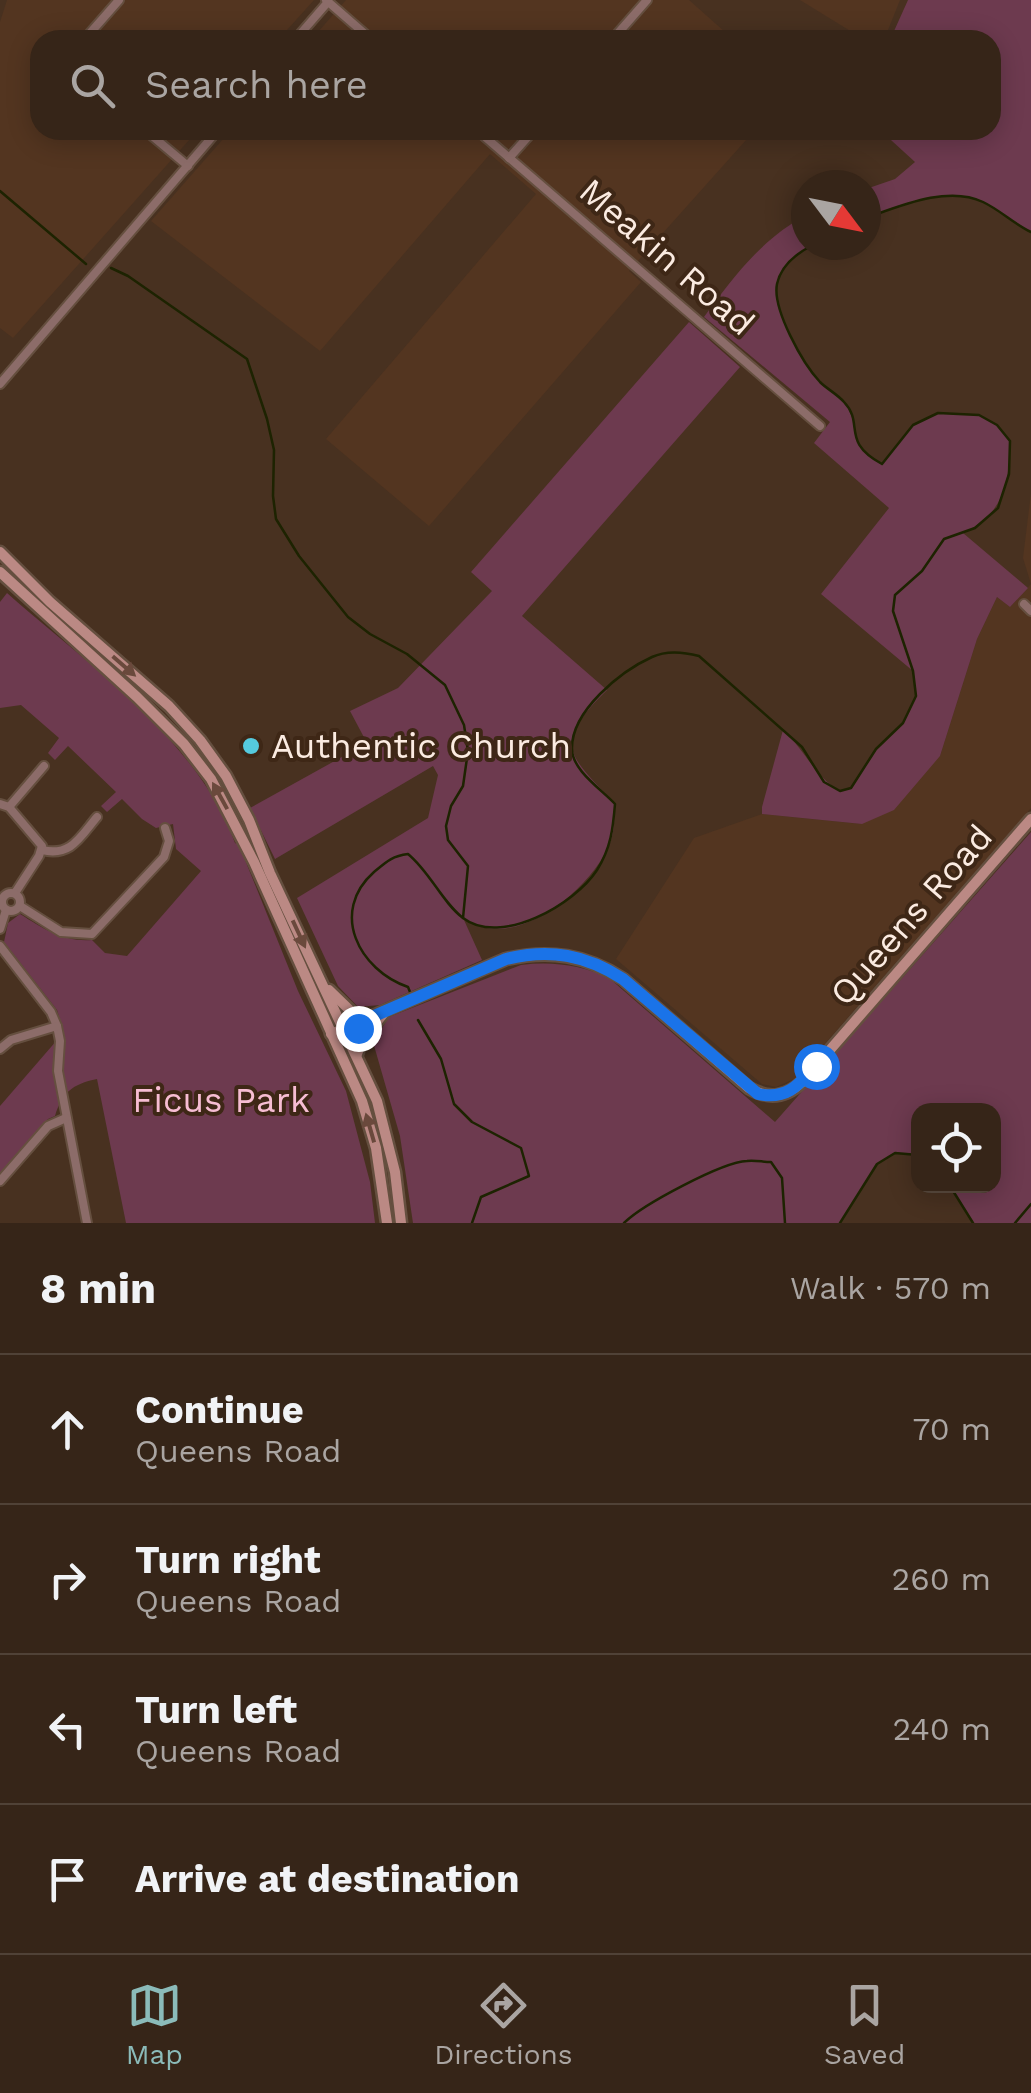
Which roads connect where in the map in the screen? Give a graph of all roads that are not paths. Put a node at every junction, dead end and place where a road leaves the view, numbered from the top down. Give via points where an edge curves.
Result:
1 (120, 0) edge
2 (647, 0) edge
3 (330, 2) edge
4 (93, 30) edge
5 (304, 30) edge
6 (361, 30) edge
7 (621, 30) edge
8 (157, 140) edge
9 (210, 140) edge
10 (489, 140) edge
11 (525, 140) edge
12 (510, 158) junction
13 (188, 166) junction
14 (0, 384) edge
15 (820, 426) dead end
16 (0, 552) edge
17 (0, 572) edge
18 (44, 766) dead end
19 (4, 805) edge
20 (97, 817) dead end
21 (1031, 819) edge
22 (165, 828) dead end
23 (42, 850) junction
24 (15, 893) junction
25 (1, 896) edge
26 (20, 906) junction
27 (6, 910) junction
28 (0, 929) edge
29 (0, 946) edge
30 (322, 982) junction
31 (385, 1012) junction
32 (359, 1020) junction
33 (57, 1026) junction
34 (345, 1031) junction
35 (332, 1037) junction
36 (0, 1048) edge
37 (357, 1054) junction
38 (66, 1118) junction
39 (0, 1181) edge
40 (87, 1223) edge
41 (387, 1223) edge
42 (401, 1223) edge

1 - 4 street
2 - 7 street
3 - 5 street
3 - 6 street
8 - 13 street
9 - 13 street
10 - 12 street, Meakin Road
11 - 12 street
12 - 15 street, Meakin Road
13 - 14 street
16 -> 30 main road via 200,740 241,804
35 -> 17 main road via 211,779 137,697
18 - 19 street
19 - 23 street
20 - 23 street via 70,848
21 - 31 main road, Queens Road via 802,1082 778,1096 749,1088 641,994 586,959 525,954
22 - 26 street via 164,857 92,934 61,932
23 - 24 street
24 - 25 street
24 - 26 street
25 - 27 street
26 - 27 street
27 - 28 street
29 - 33 street
30 - 32 main road
30 - 34 main road
31 - 32 main road, Queens Road
31 - 34 main road, Queens Road
31 - 37 main road
32 - 34 main road, Queens Road
33 - 36 street
33 - 38 street
34 - 35 main road, Queens Road
34 - 37 main road
41 -> 35 main road via 369,1122
37 - 42 main road via 386,1131
38 - 39 street via 48,1126
38 - 40 street

